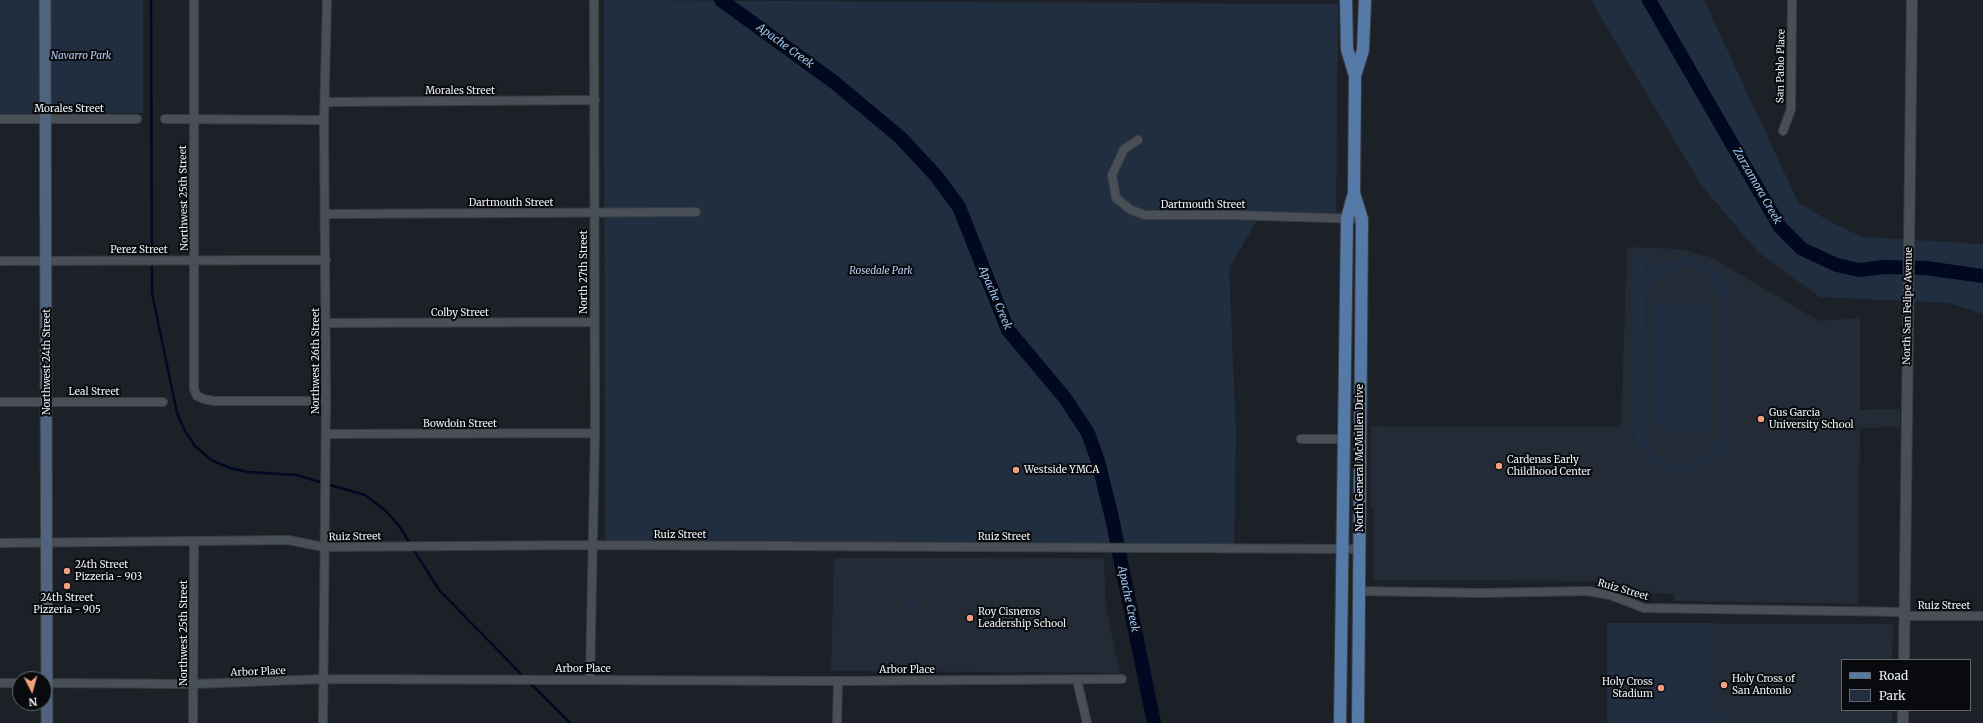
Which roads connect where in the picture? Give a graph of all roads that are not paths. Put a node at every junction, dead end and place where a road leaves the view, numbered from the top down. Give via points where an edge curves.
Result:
1 (45, 0) edge
2 (194, 0) edge
3 (327, 0) edge
4 (594, 0) edge
5 (1346, 0) edge
6 (1365, 0) edge
7 (1792, 0) edge
8 (1912, 0) edge
9 (1355, 76) junction
10 (595, 100) junction
11 (325, 102) junction
12 (0, 119) edge
13 (46, 119) junction
14 (137, 119) dead end
15 (165, 119) dead end
16 (194, 120) junction
17 (324, 120) junction
18 (1783, 131) dead end
19 (1138, 140) dead end
20 (1354, 193) junction
21 (594, 212) junction
22 (696, 212) dead end
23 (325, 214) junction
24 (1347, 218) junction
25 (1362, 219) junction
26 (195, 260) junction
27 (326, 260) junction
28 (0, 261) edge
29 (46, 261) junction
30 (1345, 305) junction
31 (594, 322) junction
32 (326, 323) junction
33 (326, 401) junction
34 (0, 402) edge
35 (46, 402) junction
36 (163, 402) dead end
37 (595, 433) junction
38 (326, 434) junction
39 (1301, 439) dead end
40 (1343, 439) junction
41 (1360, 445) junction
42 (46, 542) junction
43 (194, 542) junction
44 (0, 543) edge
45 (592, 545) junction
46 (324, 547) junction
47 (1343, 549) junction
48 (1360, 549) junction
49 (1359, 591) junction
50 (1904, 614) junction
51 (1983, 616) edge
52 (1904, 659) edge
53 (45, 671) edge
54 (323, 679) junction
55 (590, 679) junction
56 (1122, 679) dead end
57 (1077, 680) junction
58 (838, 681) junction
59 (0, 683) edge
60 (12, 683) edge
61 (52, 683) edge
62 (194, 684) junction
63 (46, 711) edge
64 (1903, 711) edge
65 (46, 723) edge
66 (193, 723) edge
67 (323, 723) edge
68 (837, 723) edge
69 (1087, 723) edge
70 (1340, 723) edge
71 (1358, 723) edge
72 (1903, 723) edge

1 - 13 main road, Northwest 24th Street
2 - 16 street, Northwest 25th Street
3 - 11 street, Northwest 26th Street
4 - 10 street, North 27th Street
5 - 9 main road, North General McMullen Drive via 1347,49
6 - 9 main road, North General McMullen Drive via 1363,50
7 - 18 street, San Pablo Place via 1791,109
8 - 50 street, North San Felipe Avenue
9 - 20 main road, North General McMullen Drive
10 - 11 street, Morales Street
10 - 21 street, North 27th Street
11 - 17 street, Northwest 26th Street
12 - 13 street, Morales Street
13 - 14 street, Morales Street
13 - 29 main road, Northwest 24th Street
15 - 16 street
16 - 17 street
16 - 26 street, Northwest 25th Street
17 - 23 street, Northwest 26th Street
19 - 24 street, Dartmouth Street via 1124,149 1112,175 1116,198 1131,210 1145,215
20 - 24 main road, North General McMullen Drive
20 - 25 main road, North General McMullen Drive
21 - 22 street, Dartmouth Street
21 - 23 street, Dartmouth Street
21 - 31 street, North 27th Street
23 - 27 street, Northwest 26th Street
24 - 25 street, Dartmouth Street
24 - 30 main road, North General McMullen Drive
25 - 41 main road, North General McMullen Drive
26 - 27 street, Perez Street
26 - 29 street, Perez Street
26 - 33 street, Northwest 25th Street via 194,389 197,396 214,401
27 - 32 street, Northwest 26th Street
28 - 29 street, Perez Street
29 - 35 main road, Northwest 24th Street
30 - 40 main road, North General McMullen Drive
30 - 41 main road via 1353,330 1352,440
31 - 32 street, Colby Street
31 - 37 street, North 27th Street
32 - 33 street, Northwest 26th Street
33 - 38 street, Northwest 26th Street
34 - 35 street, Leal Street
35 - 36 street, Leal Street
35 - 42 main road, Northwest 24th Street
37 - 38 street, Bowdoin Street
37 - 45 street, North 27th Street
38 - 46 street, Northwest 26th Street
39 - 40 street
40 - 47 main road, North General McMullen Drive
41 - 48 main road, North General McMullen Drive
42 - 43 street, Ruiz Street
42 - 44 street, Ruiz Street
42 - 53 main road, Northwest 24th Street
43 - 46 street, Ruiz Street via 288,540
43 - 62 street, Northwest 25th Street
45 - 46 street, Ruiz Street
45 - 47 street, Ruiz Street
45 - 55 street, North 27th Street
46 - 54 street, Northwest 26th Street
47 - 48 street, Ruiz Street
47 - 70 main road, North General McMullen Drive
48 - 49 main road, North General McMullen Drive
49 - 50 street, Ruiz Street via 1588,591 1610,595 1644,608
49 - 71 main road, North General McMullen Drive
50 - 51 street, Ruiz Street
50 - 52 street, North San Felipe Avenue
54 - 55 street, Arbor Place
54 - 62 street, Arbor Place
54 - 67 street, Northwest 26th Street
55 - 58 street, Arbor Place
56 - 57 street, Arbor Place
57 - 58 street, Arbor Place
57 - 69 street
58 - 68 street
59 - 60 street
61 - 62 street, Arbor Place
62 - 66 street, Northwest 25th Street
63 - 65 main road, Northwest 24th Street
64 - 72 street

